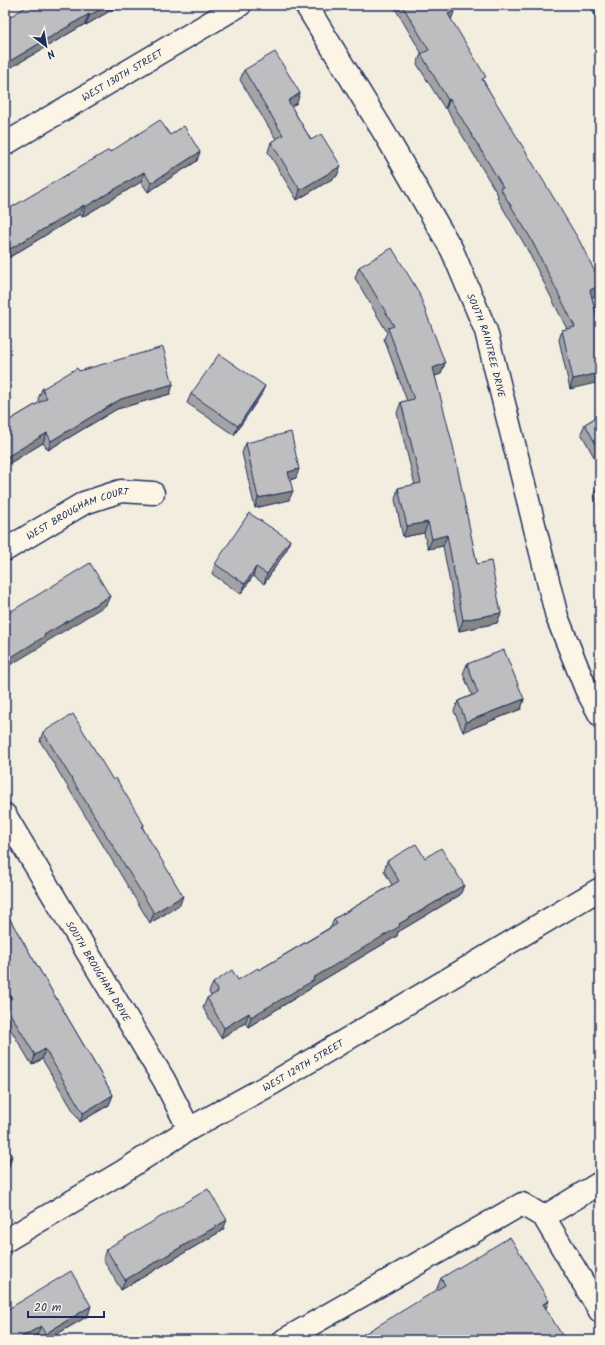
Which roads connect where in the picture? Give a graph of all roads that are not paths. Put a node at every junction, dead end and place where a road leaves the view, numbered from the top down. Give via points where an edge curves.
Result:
1 (240, 5) edge
2 (306, 5) edge
3 (5, 144) edge
4 (153, 492) dead end
5 (5, 550) edge
6 (600, 714) edge
7 (5, 815) edge
8 (600, 889) edge
9 (189, 1129) junction
10 (600, 1183) edge
11 (544, 1217) junction
12 (5, 1241) edge
13 (600, 1310) edge
14 (284, 1340) edge

1 - 3 street, WEST 130TH STREET
2 - 6 street, SOUTH RAINTREE DRIVE via 452,250 480,317 486,332 557,618 586,689
4 - 5 street, WEST BROUGHAM COURT via 121,491 84,503
7 - 9 street, SOUTH BROUGHAM DRIVE via 164,1080
8 - 9 street, WEST 129TH STREET via 273,1083
9 - 12 street, WEST 129TH STREET
10 - 11 street
11 - 13 street
11 - 14 street via 522,1204

